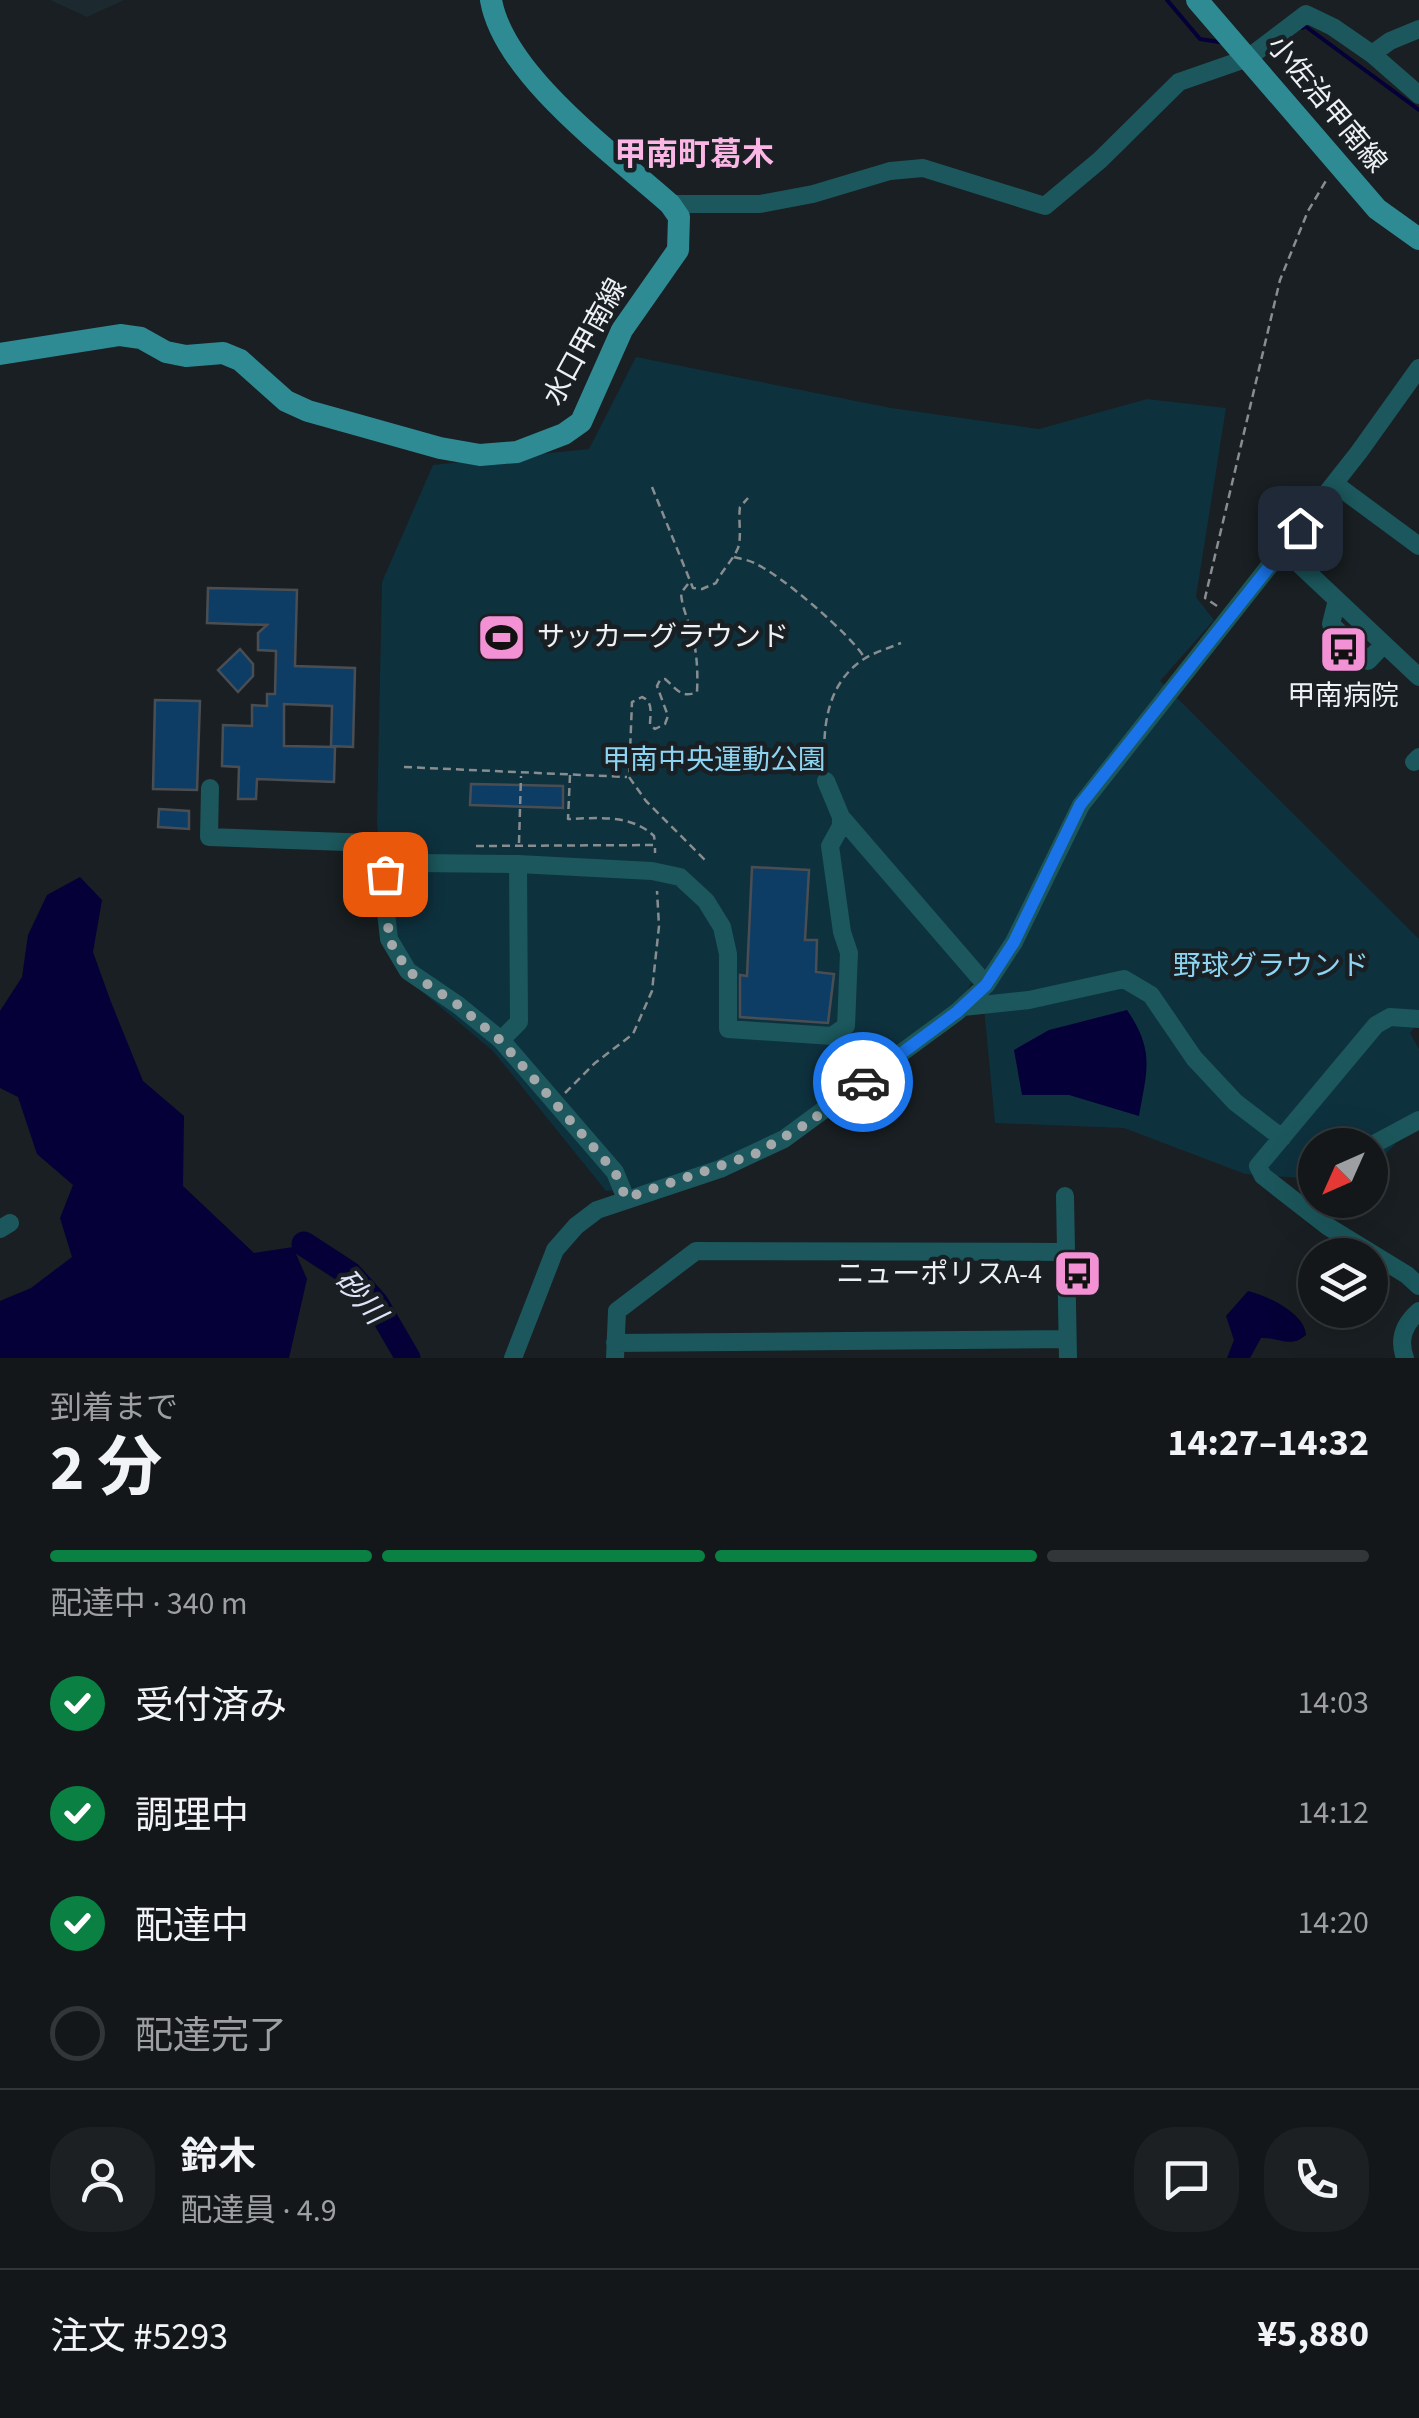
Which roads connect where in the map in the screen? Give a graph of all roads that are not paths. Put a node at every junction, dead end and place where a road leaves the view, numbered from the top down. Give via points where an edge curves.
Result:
1 (491, 0) edge
2 (1197, 0) edge
3 (1419, 30) edge
4 (1372, 54) junction
5 (1248, 58) junction
6 (1419, 95) edge
7 (670, 204) junction
8 (1419, 239) edge
9 (0, 354) edge
10 (1419, 368) edge
11 (1334, 484) junction
12 (1419, 546) edge
13 (1282, 550) junction
14 (1419, 677) edge
15 (826, 782) road end
16 (210, 788) dead end
17 (841, 817) junction
18 (519, 855) junction
19 (416, 863) dead end
20 (986, 985) junction
21 (962, 1007) junction
22 (1419, 1018) edge
23 (500, 1040) junction
24 (1419, 1120) edge
25 (1388, 1136) edge
26 (1282, 1138) junction
27 (1064, 1196) dead end
28 (626, 1198) junction
29 (1064, 1252) junction
30 (1419, 1286) edge
31 (1419, 1311) edge
32 (1068, 1349) edge
33 (615, 1351) edge
34 (513, 1358) edge
35 (1405, 1358) edge

1 - 7 main road via 510,49 534,81
2 - 5 main road, 小佐治甲南線
3 - 4 street
4 - 5 street via 1306,14
4 - 6 street
5 - 7 street via 1179,82 1045,206 923,168 760,204
5 - 8 main road, 小佐治甲南線 via 1377,209
7 - 9 main road, 水口甲南線 via 679,217 678,250 622,330 581,422 517,452 480,456 308,411 286,402 223,352 186,356 120,335
10 - 11 street
11 - 12 street
11 - 13 street
13 - 14 street
13 - 20 street via 1080,805
15 - 17 street
16 - 23 street via 209,837 374,843 386,853 389,940 408,971
17 - 18 street via 830,846 850,981 846,1026 832,1036 728,1029 722,927 680,877
17 - 20 street
18 - 19 street
18 - 23 street via 519,1022
20 - 21 street
21 - 26 street via 1124,978 1152,995 1194,1058 1235,1102
21 - 28 street via 784,1139 720,1169
22 - 26 street via 1376,1024
23 - 28 street via 615,1172
24 - 25 street
26 - 30 street via 1258,1166 1264,1176
27 - 29 street
28 - 34 street via 597,1210 555,1250
29 - 32 street
29 - 33 street via 696,1250 616,1311
31 - 35 street via 1404,1328
32 - 33 street

